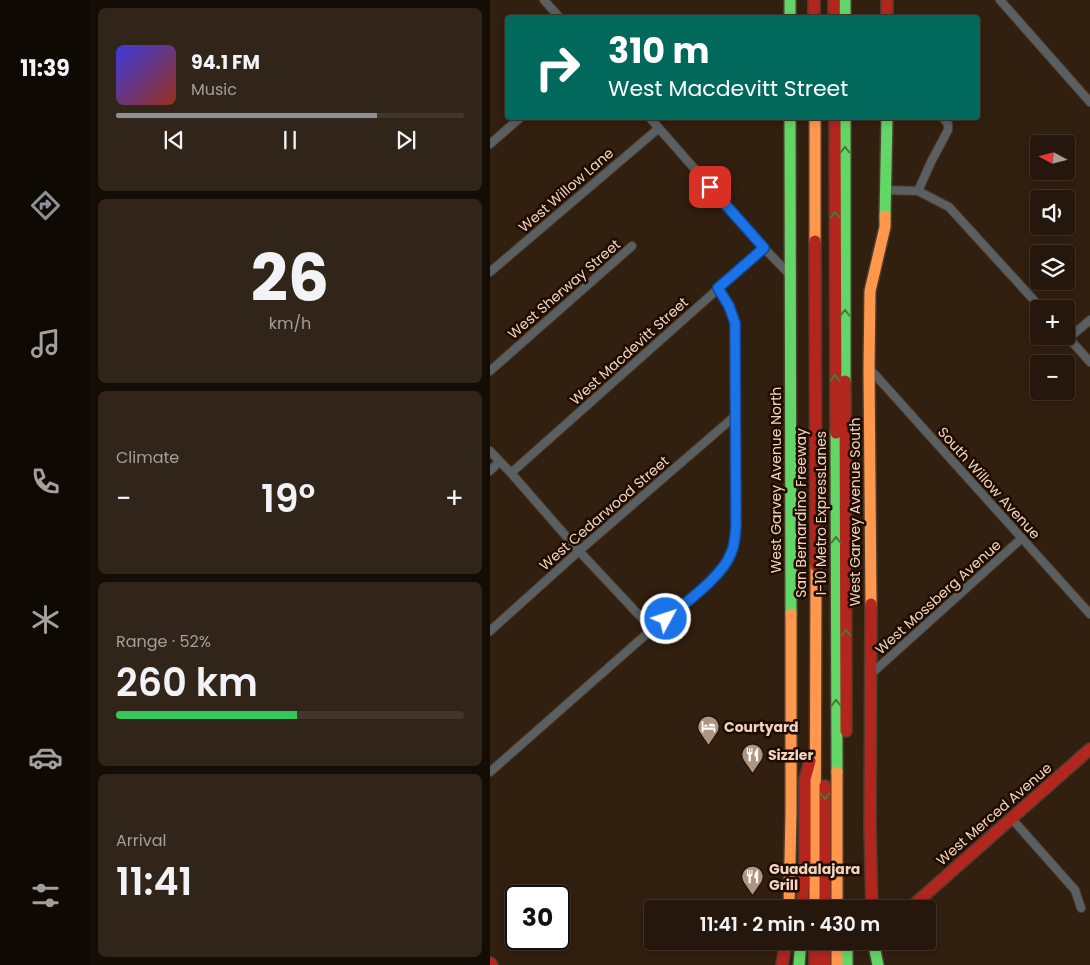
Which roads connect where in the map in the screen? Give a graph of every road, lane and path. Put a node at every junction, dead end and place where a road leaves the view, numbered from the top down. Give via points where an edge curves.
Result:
1 (544, 0) edge
2 (790, 0) edge
3 (814, 0) edge
4 (823, 0) edge
5 (834, 0) edge
6 (845, 0) edge
7 (887, 0) edge
8 (1000, 0) edge
9 (557, 15) edge
10 (790, 15) edge
11 (814, 15) edge
12 (823, 15) edge
13 (834, 15) edge
14 (845, 15) edge
15 (887, 15) edge
16 (1090, 102) edge
17 (518, 120) edge
18 (652, 120) edge
19 (790, 120) edge
20 (815, 120) edge
21 (824, 120) edge
22 (835, 120) edge
23 (845, 120) edge
24 (887, 120) edge
25 (945, 120) edge
26 (659, 128) junction
27 (490, 144) edge
28 (887, 190) junction
29 (918, 191) junction
30 (632, 246) dead end
31 (764, 248) junction
32 (490, 272) edge
33 (790, 275) junction
34 (718, 288) junction
35 (1034, 300) edge
36 (1090, 320) edge
37 (1075, 331) edge
38 (1075, 344) edge
39 (1090, 362) edge
40 (869, 368) junction
41 (490, 371) edge
42 (735, 416) junction
43 (490, 451) edge
44 (500, 462) junction
45 (490, 471) edge
46 (511, 473) junction
47 (1022, 538) junction
48 (579, 551) junction
49 (1090, 614) edge
50 (653, 630) junction
51 (490, 631) edge
52 (872, 674) junction
53 (815, 741) junction
54 (1090, 749) edge
55 (490, 772) edge
56 (1012, 818) junction
57 (789, 900) edge
58 (803, 900) edge
59 (814, 900) edge
60 (825, 900) edge
61 (837, 900) edge
62 (846, 900) edge
63 (872, 900) edge
64 (919, 900) edge
65 (1081, 908) dead end
66 (784, 950) edge
67 (800, 950) edge
68 (815, 950) edge
69 (825, 950) edge
70 (837, 950) edge
71 (875, 950) edge
72 (782, 965) edge
73 (799, 965) edge
74 (815, 965) edge
75 (825, 965) edge
76 (837, 965) edge
77 (878, 965) edge

1 - 9 street
2 - 10 main road
3 - 11 main road
4 - 12 main road
5 - 13 main road
6 - 14 main road
7 - 15 main road
8 - 16 street
17 - 27 street
18 - 26 street
19 - 33 main road, West Garvey Avenue North
20 - 53 main road, San Bernardino Freeway
21 -> 60 main road, I-10 Metro ExpressLanes
61 -> 22 main road, I-10 Metro ExpressLanes
62 -> 23 main road
24 - 28 main road, West Garvey Avenue South
25 - 29 street via 948,130
26 - 31 street
26 - 32 street, West Willow Lane
28 - 29 street
28 - 40 main road, West Garvey Avenue South via 886,227 870,291
29 - 35 street via 949,206
30 - 41 street, West Sherway Street
31 - 33 street
31 - 34 street, West Macdevitt Street
33 - 57 main road, West Garvey Avenue North
34 - 42 street via 735,323
34 - 46 street, West Macdevitt Street
36 - 37 street
38 - 39 street
40 - 47 street, South Willow Avenue
40 - 52 main road, West Garvey Avenue South
42 - 48 street, West Cedarwood Street
42 - 50 street via 736,526 731,555 705,587
43 - 44 street
44 - 45 street
44 - 46 street
46 - 48 street
47 - 49 street, South Willow Avenue
47 - 52 street, West Mossberg Avenue
48 - 50 street
48 - 51 street, West Cedarwood Street
50 - 55 street
52 - 63 main road, West Garvey Avenue South
53 - 58 main road via 806,779
53 - 59 main road, San Bernardino Freeway
54 - 56 main road, West Merced Avenue
56 - 64 main road, West Merced Avenue
56 - 65 street via 1075,890
66 - 72 main road
67 - 73 main road
68 - 74 main road
69 - 75 main road
70 - 76 main road
71 - 77 main road

